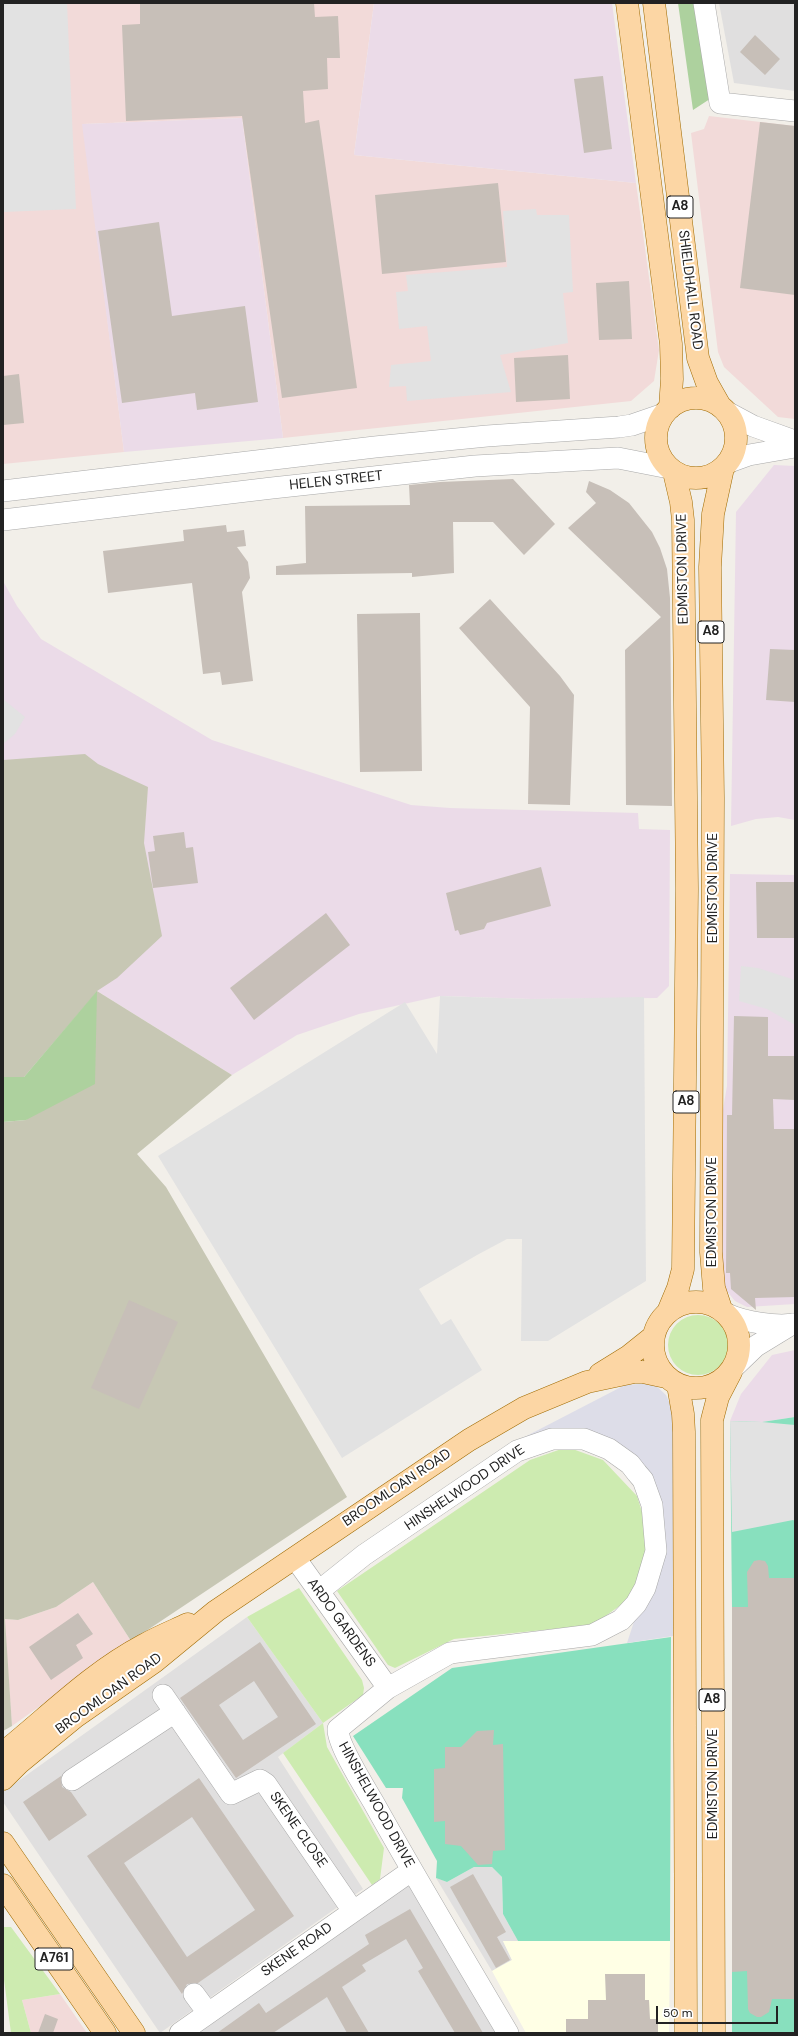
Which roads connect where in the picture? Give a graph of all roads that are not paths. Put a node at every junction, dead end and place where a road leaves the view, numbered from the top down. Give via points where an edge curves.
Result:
1 (627, 3) edge
2 (654, 3) edge
3 (704, 3) edge
4 (668, 108) junction
5 (795, 111) edge
6 (641, 112) junction
7 (722, 408) junction
8 (667, 411) junction
9 (795, 440) edge
10 (795, 447) edge
11 (725, 465) junction
12 (672, 470) junction
13 (3, 490) edge
14 (3, 520) edge
15 (668, 1312) junction
16 (724, 1312) junction
17 (793, 1324) edge
18 (654, 1336) junction
19 (731, 1371) junction
20 (672, 1381) junction
21 (587, 1382) junction
22 (295, 1558) junction
23 (319, 1592) junction
24 (216, 1611) junction
25 (388, 1688) junction
26 (3, 1753) edge
27 (3, 1779) edge
28 (72, 1780) dead end
29 (3, 1843) edge
30 (412, 1871) junction
31 (3, 1885) edge
32 (353, 1911) junction
33 (194, 1994) dead end
34 (208, 2013) junction
35 (181, 2032) edge
36 (104, 2033) edge
37 (134, 2033) edge
38 (508, 2033) edge
39 (686, 2033) edge
40 (714, 2033) edge

1 - 6 main road, SHIELDHALL ROAD / A8
2 - 4 main road, SHIELDHALL ROAD / A8
3 - 5 street via 720,104
4 - 6 main road
4 - 7 main road, SHIELDHALL ROAD / A8 via 698,358 707,383
6 - 8 main road, SHIELDHALL ROAD / A8 via 671,344 672,379
7 - 8 main road via 703,399 690,399 677,403
7 - 9 street via 753,426
7 - 11 main road via 732,421 736,433 735,446
8 - 12 main road via 659,423 656,437 658,450
8 - 13 street, HELEN STREET via 632,425 619,427 375,447
10 - 11 street via 749,455
11 - 12 main road via 713,475 701,478 687,477
11 - 16 main road, EDMISTON DRIVE / A8 via 713,514 710,567 713,798 711,1252 714,1288
12 - 14 street, HELEN STREET via 618,458 474,466
12 - 15 main road, EDMISTON DRIVE / A8 via 682,502 683,520 687,889 684,1248 683,1268
15 - 16 main road via 680,1305 694,1302 708,1303
15 - 18 main road via 659,1322
16 - 17 street via 738,1319
16 - 19 main road via 737,1332 740,1346
17 - 19 street via 756,1346
18 - 20 main road via 653,1351 657,1365
18 - 21 main road, BROOMLOAN ROAD via 629,1356
19 - 20 main road via 720,1382 707,1388 692,1389
19 - 40 main road, EDMISTON DRIVE / A8 via 718,1397 712,1420
20 - 21 main road, BROOMLOAN ROAD via 643,1372 634,1372
20 - 39 main road, EDMISTON DRIVE / A8 via 683,1414 684,1432
21 - 22 main road, BROOMLOAN ROAD via 524,1408 475,1436
22 - 23 street, ARDO GARDENS
22 - 24 main road, BROOMLOAN ROAD
23 - 25 street, ARDO GARDENS
23 - 25 street, HINSHELWOOD DRIVE via 364,1555 517,1452 537,1443 561,1438 595,1442 620,1456 643,1480 652,1505 656,1551 645,1588 636,1604 621,1620 592,1635 450,1653
24 - 26 main road, BROOMLOAN ROAD via 143,1645 115,1663
24 - 27 main road, BROOMLOAN ROAD via 154,1662 76,1717 19,1762
25 - 30 street, HINSHELWOOD DRIVE via 341,1725 338,1733 357,1774
28 - 32 street, SKENE CLOSE via 169,1704 231,1794 260,1780 266,1784
29 - 37 main road, A761
30 - 32 street, SKENE ROAD
30 - 38 street, HINSHELWOOD DRIVE
31 - 36 main road, A761
32 - 34 street, SKENE ROAD
33 - 34 street
34 - 35 street, SKENE ROAD

